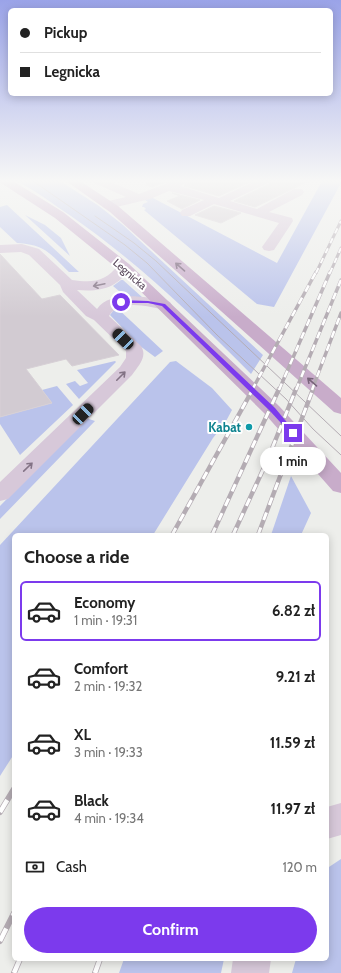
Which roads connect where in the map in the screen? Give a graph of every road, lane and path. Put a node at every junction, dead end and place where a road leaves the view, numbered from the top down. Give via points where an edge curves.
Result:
1 (73, 226) edge
2 (134, 226) edge
3 (283, 226) edge
4 (269, 247) dead end
5 (0, 249) edge
6 (124, 267) junction
7 (67, 284) junction
8 (164, 305) junction
9 (100, 317) junction
10 (341, 408) edge
11 (341, 486) edge
12 (0, 494) edge
13 (341, 819) edge
14 (329, 822) edge
15 (252, 961) edge
16 (250, 973) edge

1 - 6 main road, Legnicka
10 -> 2 main road
3 - 4 street
5 - 7 street via 22,248 34,252
6 -> 7 street via 114,279 102,285
6 - 8 main road, Legnicka
7 - 9 street via 68,289 92,313
8 - 9 street via 121,302 107,307
8 - 11 main road, Legnicka via 272,410
12 -> 9 street via 126,371 135,358 135,350
13 - 14 street
15 - 16 street

